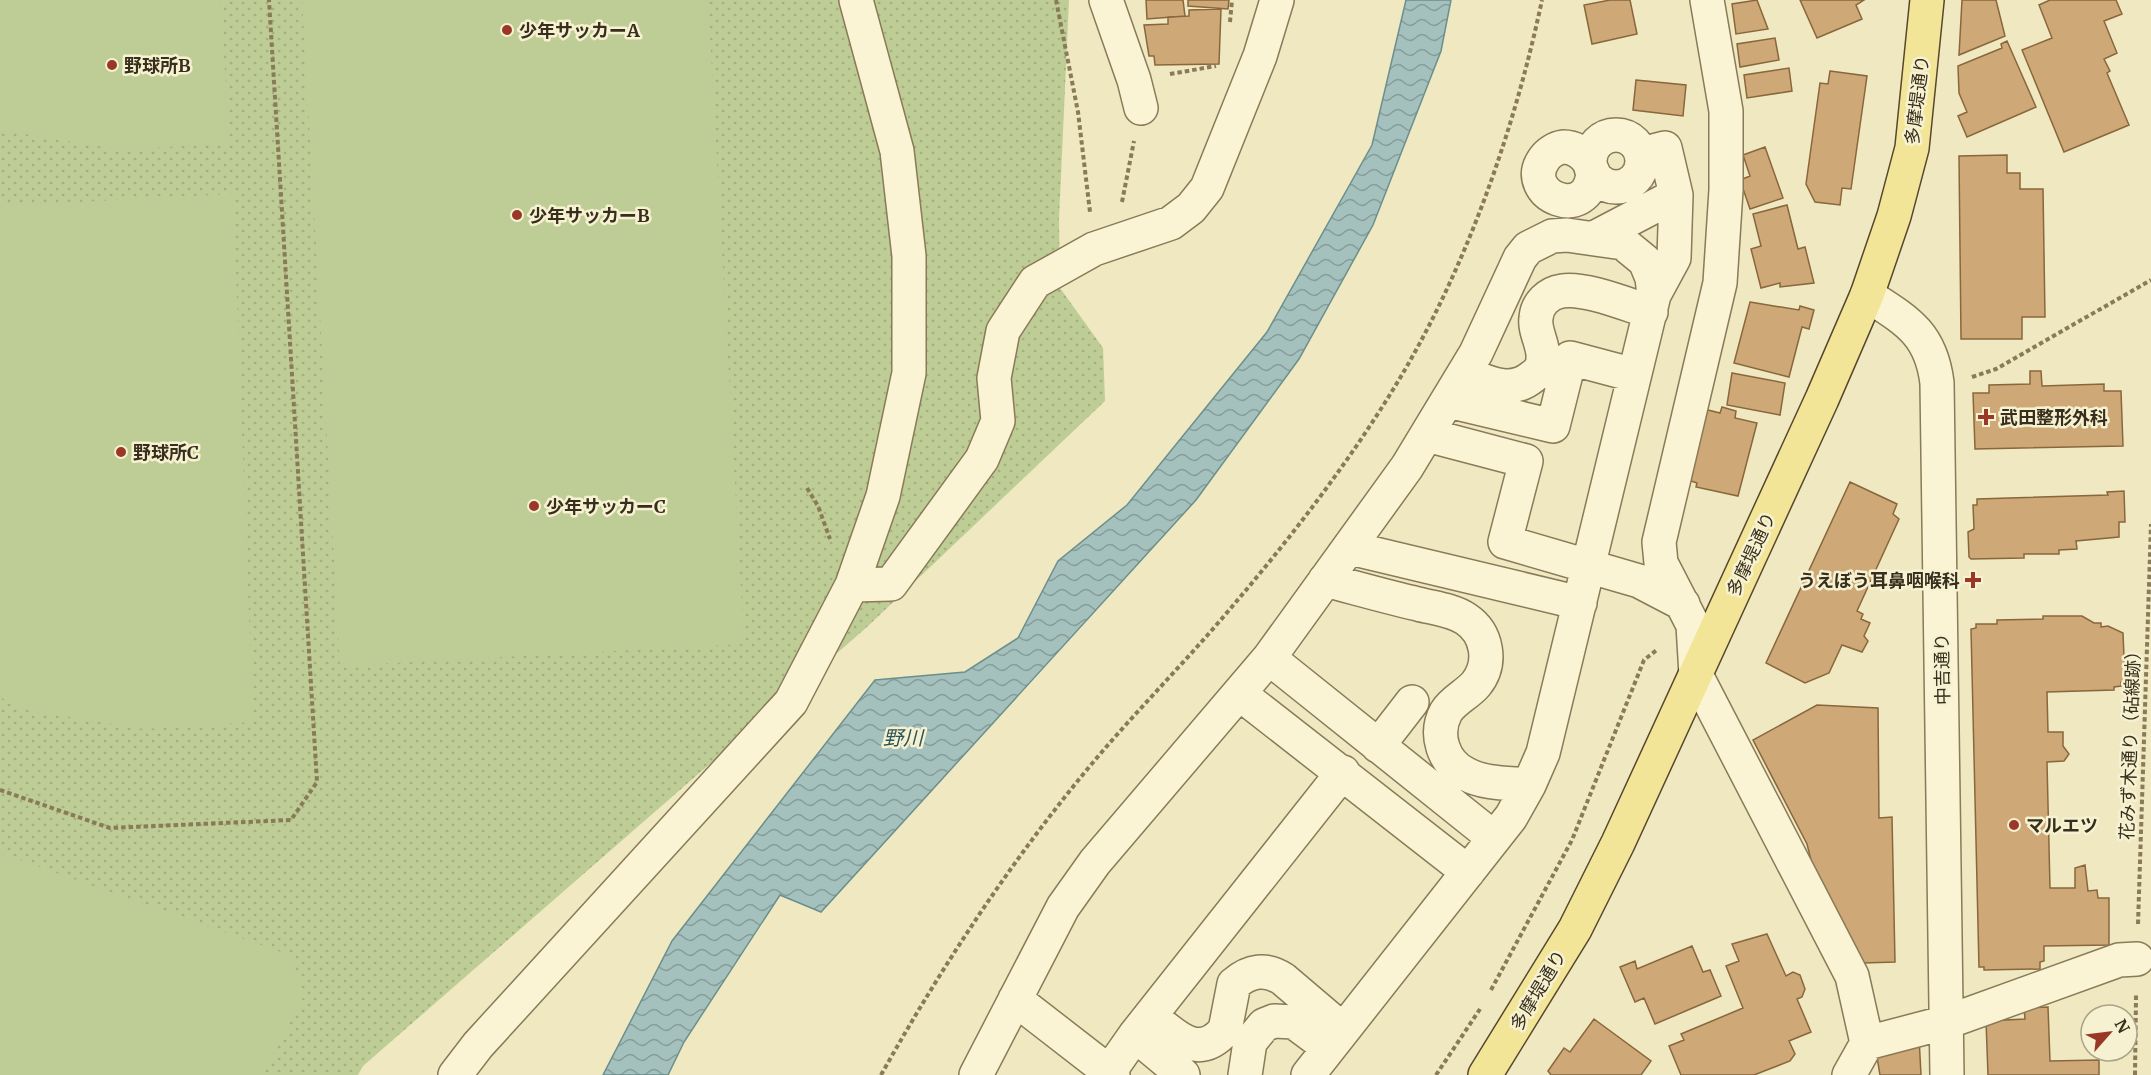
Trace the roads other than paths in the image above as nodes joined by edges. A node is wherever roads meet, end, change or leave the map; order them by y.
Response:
1 (856, 0) edge
2 (1106, 0) edge
3 (1277, 0) edge
4 (1707, 0) edge
5 (1927, 0) edge
6 (1137, 94) road end
7 (1592, 167) junction
8 (1546, 192) junction
9 (1676, 195) junction
10 (1594, 238) junction
11 (1538, 241) junction
12 (1867, 295) junction
13 (1652, 303) junction
14 (1464, 373) junction
15 (1634, 375) junction
16 (1448, 401) junction
17 (1427, 435) junction
18 (1350, 548) junction
19 (1590, 566) junction
20 (1324, 580) junction
21 (852, 585) junction
22 (1580, 603) junction
23 (1688, 614) junction
24 (1269, 658) junction
25 (1696, 675) junction
26 (1240, 694) junction
27 (1412, 702) dead end
28 (1378, 746) junction
29 (1343, 772) junction
30 (1529, 785) junction
31 (1494, 838) junction
32 (1468, 872) junction
33 (2137, 959) road end
34 (1015, 999) junction
35 (1947, 1022) junction
36 (1143, 1026) junction
37 (1336, 1039) junction
38 (1867, 1043) junction
39 (1110, 1074) edge
40 (455, 1075) edge
41 (976, 1075) edge
42 (1183, 1075) edge
43 (1245, 1075) edge
44 (1308, 1075) edge
45 (1485, 1075) edge
46 (1849, 1075) edge
47 (1947, 1075) edge

1 - 21 street
2 - 6 street
3 - 21 street
4 - 23 street
5 - 12 main road, 多摩堤通り
7 - 8 street
7 - 8 street
7 - 9 street
8 - 11 street
9 - 10 street
9 - 13 street
10 - 11 street
10 - 13 street
11 - 14 street
12 - 25 main road, 多摩堤通り
12 - 35 street, 中吉通り
13 - 14 street
13 - 15 street
14 - 16 street
15 - 16 street
15 - 19 street
16 - 17 street
17 - 18 street
17 - 19 street
18 - 20 street
18 - 22 street
19 - 22 street
19 - 23 street
20 - 24 street
20 - 30 street
21 - 40 street
22 - 30 street
23 - 25 street
24 - 26 street
24 - 28 street
25 - 38 street
25 - 45 main road, 多摩堤通り
26 - 29 street
26 - 34 street
27 - 28 street
28 - 31 street
29 - 32 street
29 - 36 street
30 - 31 street
31 - 32 street
32 - 37 street
33 - 35 street
34 - 39 street
34 - 41 street
35 - 38 street
35 - 47 street, 中吉通り
36 - 37 street
36 - 39 street
36 - 42 street
37 - 43 street
37 - 44 street
38 - 46 street

